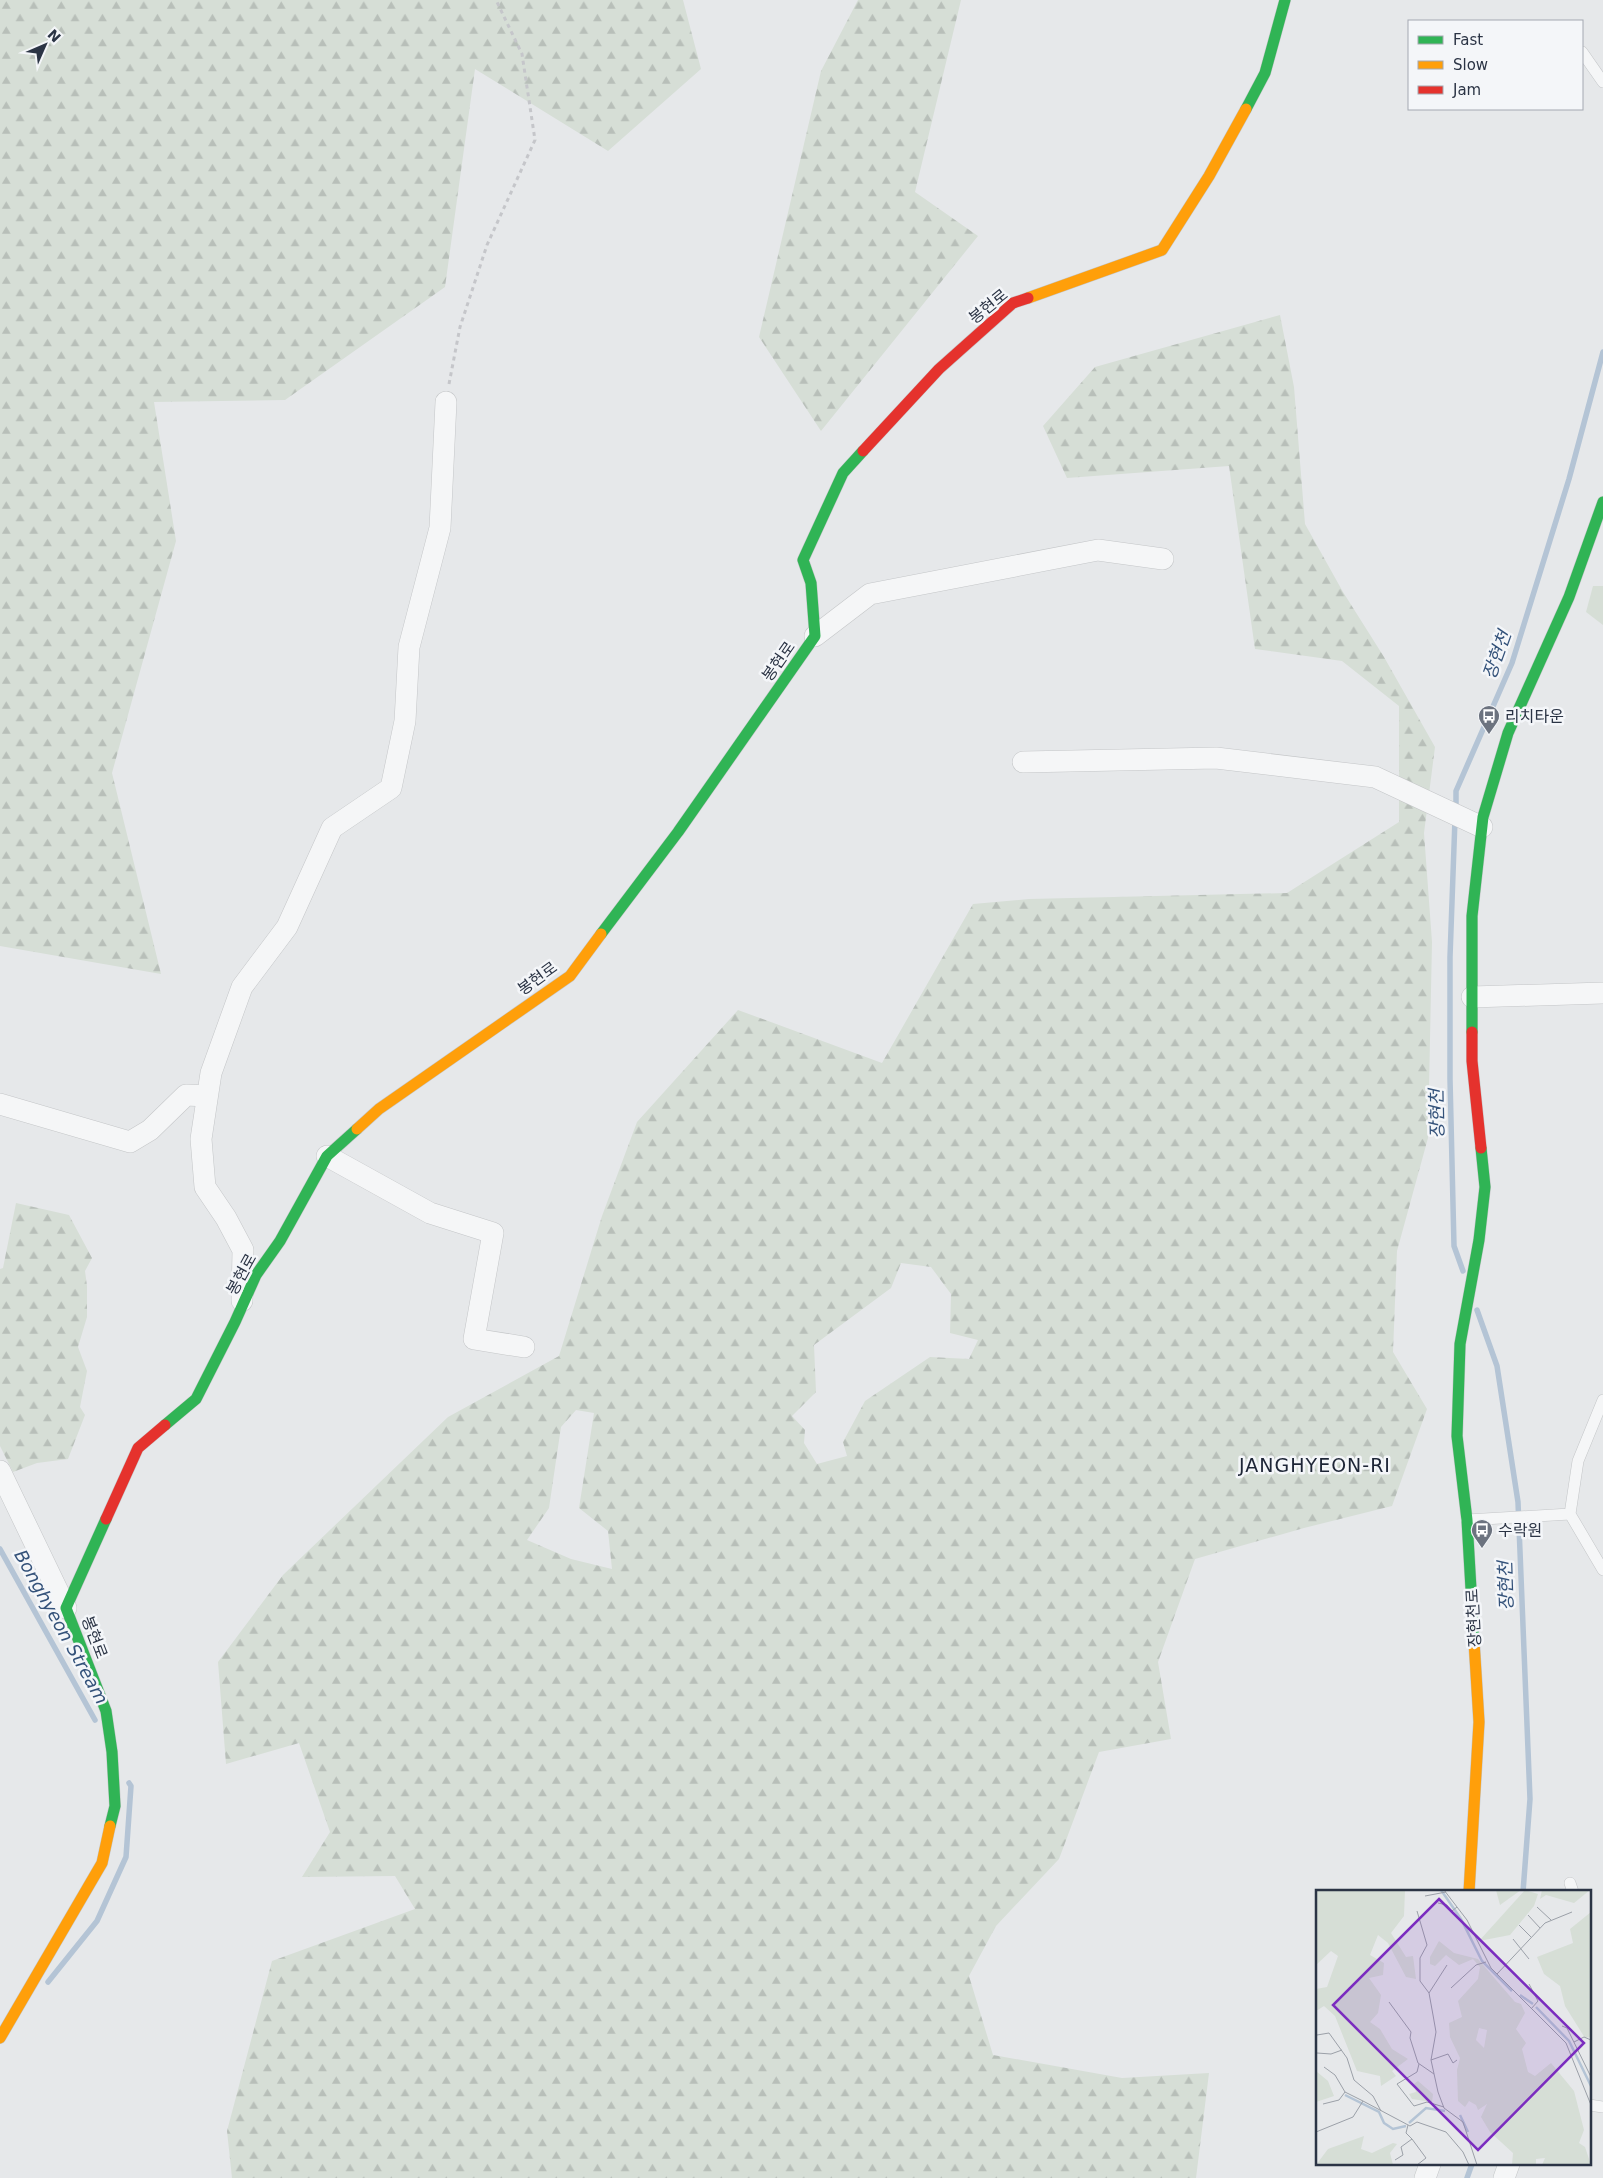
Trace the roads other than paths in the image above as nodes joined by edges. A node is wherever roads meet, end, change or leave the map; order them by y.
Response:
1 (1285, 0) edge
2 (1583, 53) edge
3 (1603, 82) edge
4 (446, 402) road end
5 (1603, 502) edge
6 (1163, 559) dead end
7 (815, 636) junction
8 (1023, 762) dead end
9 (1475, 823) junction
10 (1603, 994) edge
11 (1472, 997) junction
12 (207, 1096) junction
13 (0, 1104) edge
14 (327, 1156) junction
15 (242, 1308) junction
16 (524, 1347) dead end
17 (1603, 1400) edge
18 (0, 1471) edge
19 (1570, 1514) junction
20 (1468, 1520) junction
21 (1603, 1570) edge
22 (66, 1608) junction
23 (1469, 1890) edge
24 (0, 2038) edge
25 (1590, 2104) edge
26 (1603, 2107) edge
27 (1429, 2166) edge
28 (1508, 2166) edge
29 (1425, 2178) edge
30 (1504, 2178) edge

1 - 7 street, 봉현로
2 - 3 lane
4 - 12 street
5 - 9 street, 장현천로
6 - 7 street
7 - 14 street, 봉현로
8 - 9 street
9 - 11 street, 장현천로
10 - 11 street
11 - 20 street, 장현천로
12 - 13 street
12 - 15 street
14 - 15 street, 봉현로
14 - 16 street
15 - 22 street, 봉현로
17 - 19 lane
18 - 22 street
19 - 20 lane
19 - 21 lane
20 - 23 street, 장현천로
22 - 24 street, 봉현로
25 - 26 lane
27 - 29 street
28 - 30 street

